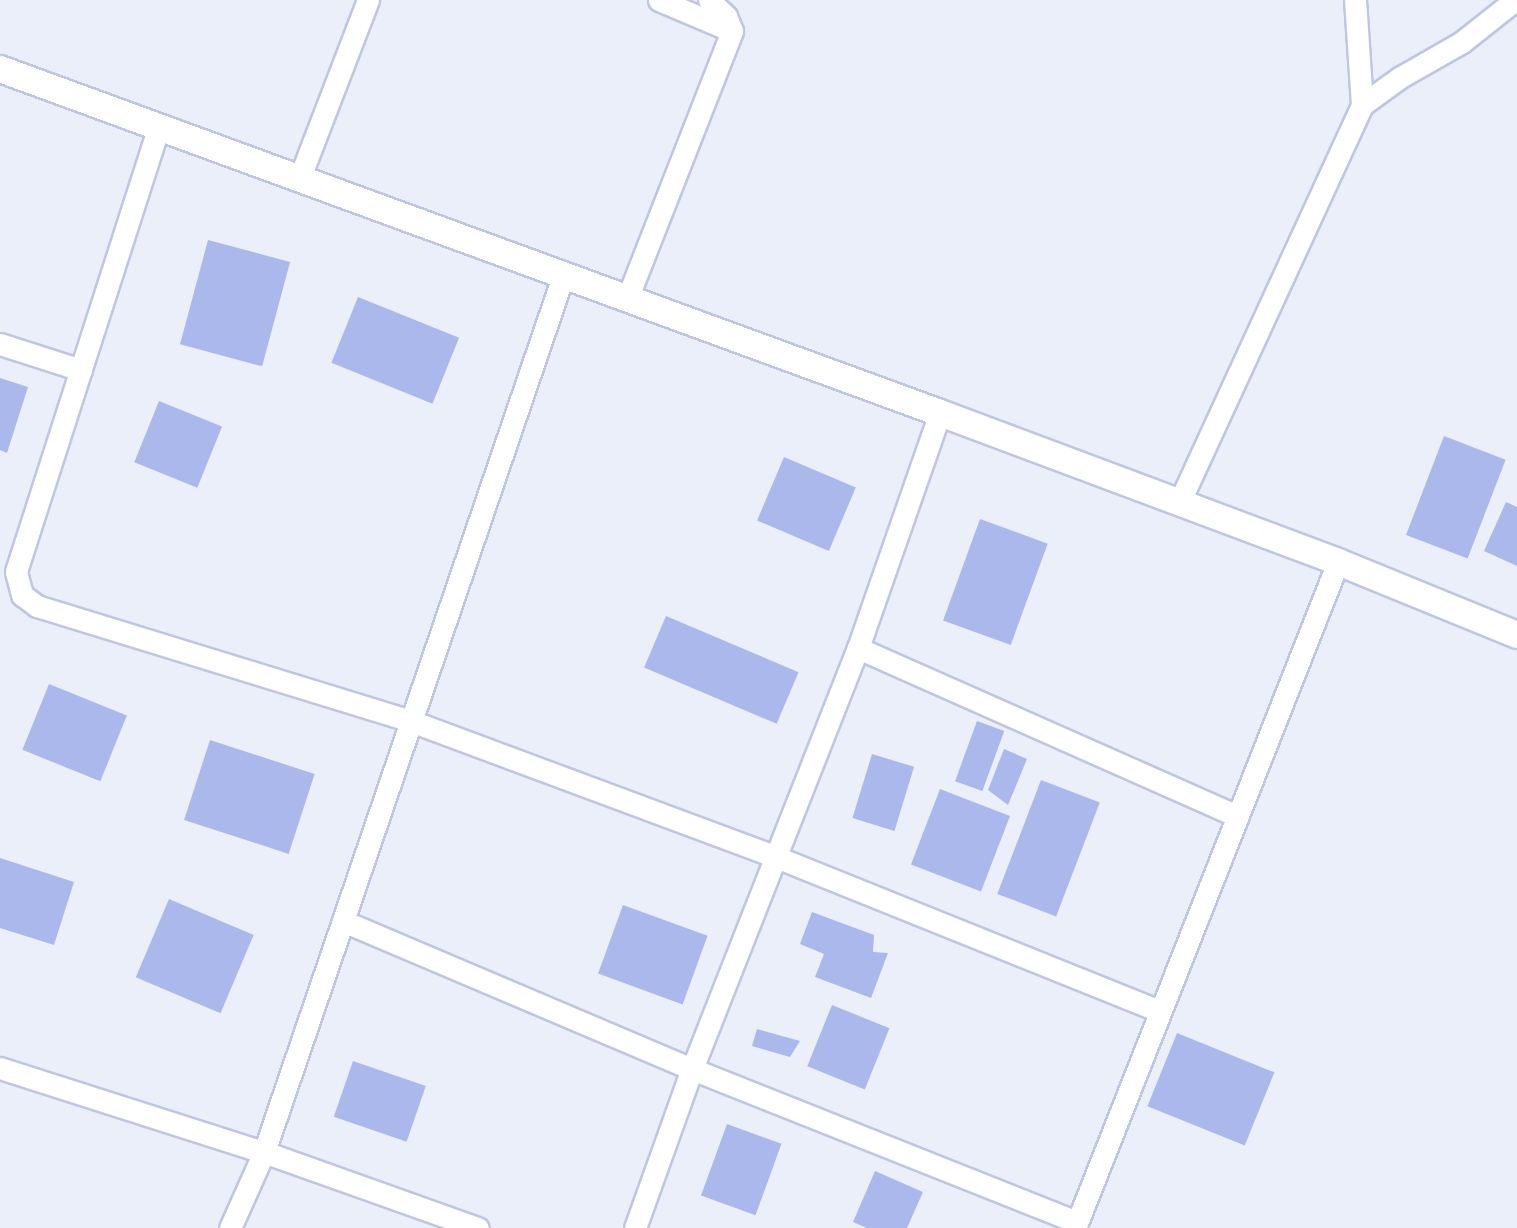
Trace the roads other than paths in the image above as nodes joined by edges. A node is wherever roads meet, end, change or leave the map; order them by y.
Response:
1 (368, 0) edge
2 (659, 0) edge
3 (709, 0) edge
4 (1355, 0) edge
5 (1515, 0) edge
6 (732, 31) junction
7 (0, 68) edge
8 (1363, 105) junction
9 (159, 126) junction
10 (300, 177) junction
11 (563, 276) junction
12 (627, 299) junction
13 (0, 344) edge
14 (81, 370) junction
15 (940, 413) junction
16 (1180, 503) junction
17 (1338, 562) junction
18 (1517, 635) edge
19 (858, 648) junction
20 (411, 721) junction
21 (1237, 816) junction
22 (776, 857) junction
23 (343, 921) junction
24 (1160, 1011) junction
25 (0, 1068) edge
26 (692, 1069) junction
27 (264, 1152) junction
28 (1076, 1225) edge
29 (230, 1228) edge
30 (478, 1228) edge
31 (635, 1228) edge

1 - 10 street
2 - 6 street
3 - 6 street
4 - 8 street
5 - 8 street
6 - 12 street
7 - 9 street
8 - 16 street
9 - 10 street
9 - 14 street
10 - 11 street
11 - 12 street
11 - 20 street
12 - 15 street
13 - 14 street
14 - 20 street
15 - 16 street
15 - 19 street
16 - 17 street
17 - 18 street
17 - 21 street
19 - 21 street
19 - 22 street
20 - 22 street
20 - 23 street
21 - 24 street
22 - 24 street
22 - 26 street
23 - 26 street
23 - 27 street
24 - 28 street
25 - 27 street
26 - 28 street
26 - 31 street
27 - 29 street
27 - 30 street

